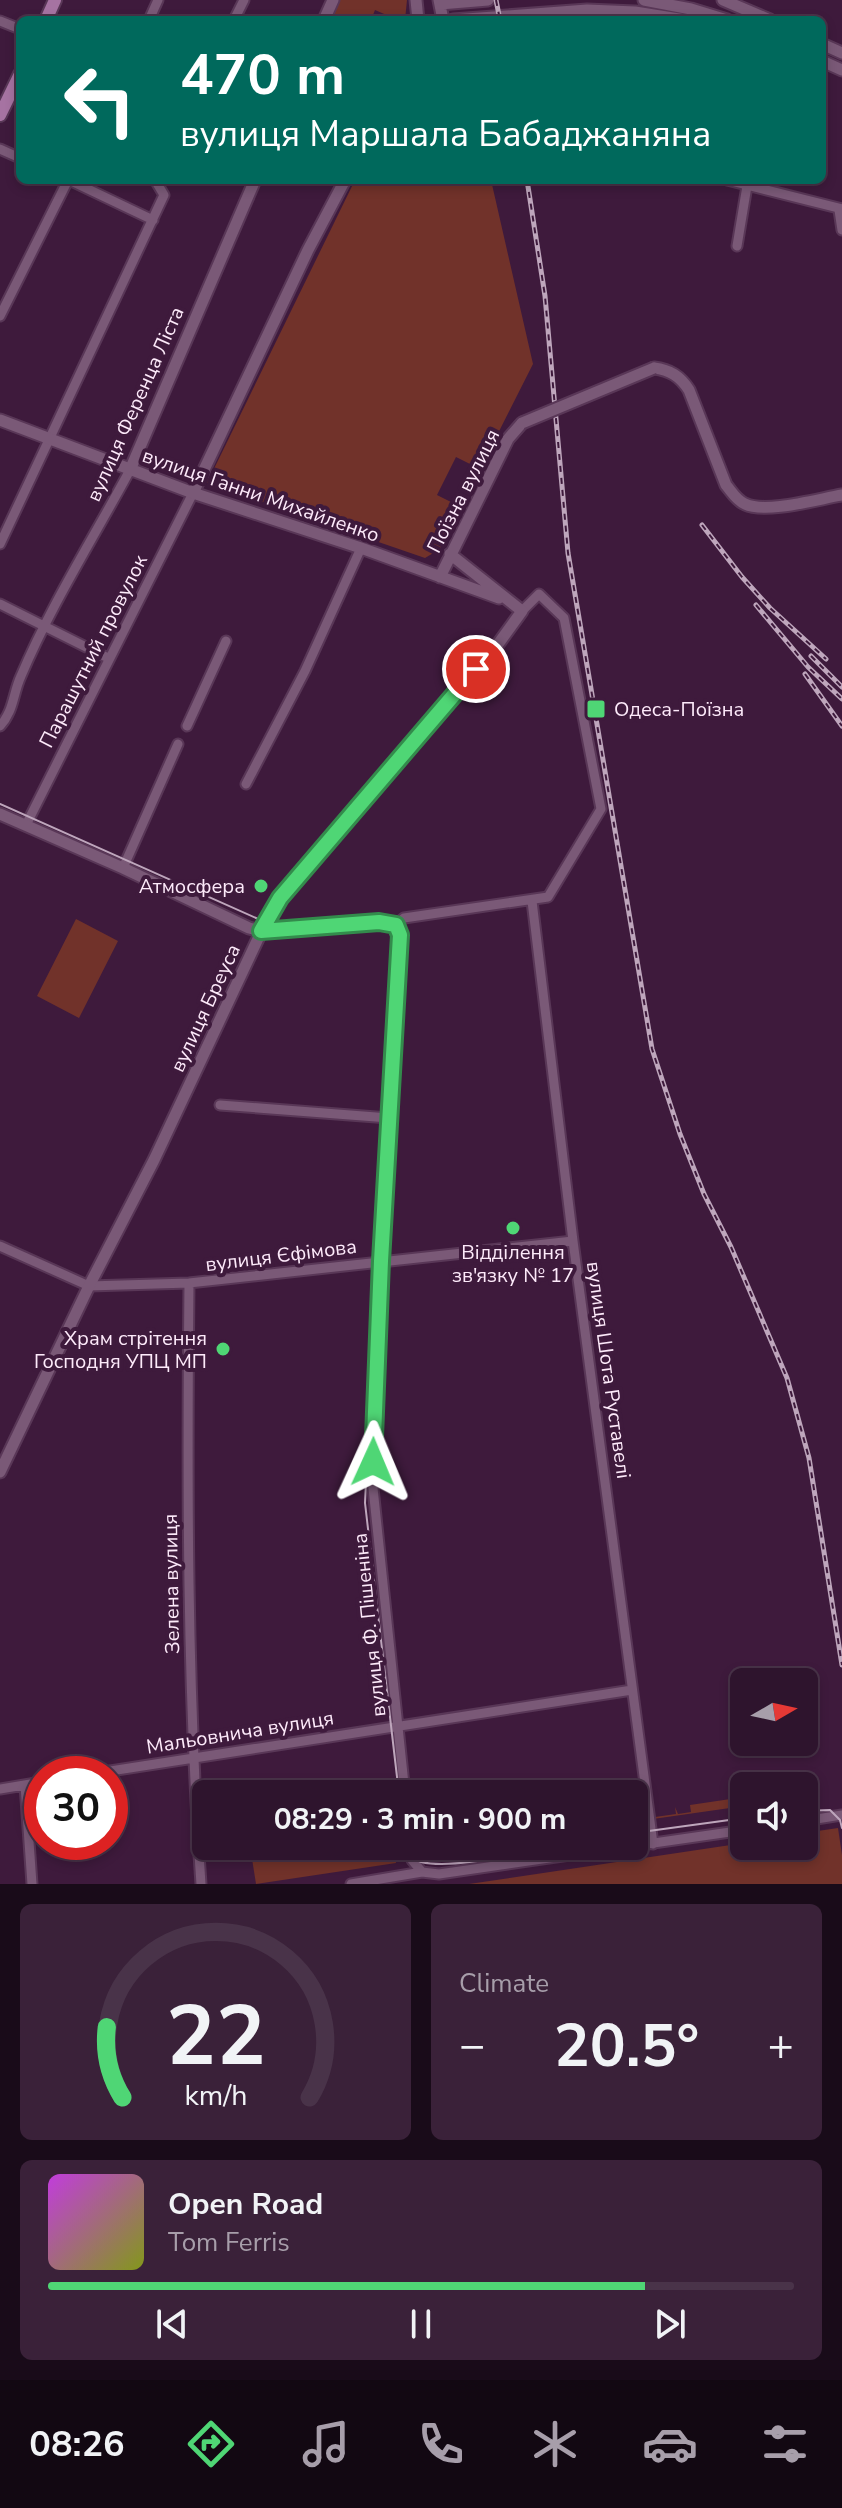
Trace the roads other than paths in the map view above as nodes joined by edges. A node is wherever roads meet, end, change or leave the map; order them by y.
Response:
1 (488, 0) edge
2 (644, 0) edge
3 (723, 0) edge
4 (440, 2) edge
5 (507, 16) edge
6 (660, 16) edge
7 (714, 16) edge
8 (761, 16) edge
9 (16, 82) edge
10 (0, 115) edge
11 (66, 184) edge
12 (76, 184) edge
13 (157, 184) edge
14 (253, 184) edge
15 (343, 184) edge
16 (748, 184) edge
17 (755, 184) edge
18 (840, 209) edge
19 (153, 220) junction
20 (842, 230) edge
21 (737, 246) dead end
22 (0, 316) edge
23 (0, 420) edge
24 (51, 439) junction
25 (130, 470) junction
26 (193, 493) junction
27 (842, 495) edge
28 (0, 544) edge
29 (361, 548) junction
30 (450, 554) junction
31 (440, 577) junction
32 (511, 602) junction
33 (0, 604) edge
34 (522, 611) junction
35 (45, 628) junction
36 (226, 641) dead end
37 (108, 658) junction
38 (0, 726) edge
39 (187, 726) dead end
40 (178, 744) dead end
41 (246, 784) dead end
42 (0, 814) edge
43 (26, 825) junction
44 (123, 868) junction
45 (532, 901) junction
46 (396, 925) junction
47 (261, 931) junction
48 (220, 1105) dead end
49 (389, 1118) junction
50 (573, 1241) junction
51 (0, 1246) edge
52 (381, 1261) junction
53 (189, 1283) junction
54 (89, 1286) junction
55 (0, 1472) edge
56 (632, 1690) junction
57 (397, 1726) junction
58 (194, 1757) junction
59 (128, 1768) edge
60 (403, 1780) edge
61 (24, 1785) edge
62 (0, 1789) edge
63 (842, 1815) edge
64 (818, 1819) edge
65 (730, 1832) edge
66 (653, 1844) junction
67 (30, 1860) edge
68 (412, 1860) edge
69 (422, 1872) junction
70 (32, 1884) edge
71 (201, 1884) edge
72 (351, 1884) edge

1 - 4 street
2 - 7 street
3 - 8 street
5 - 6 street
9 - 10 main road
11 - 22 street
12 - 19 street
13 - 19 street
14 - 25 street, вулиця Ференца Ліста
15 - 26 street
16 - 21 street
17 - 18 street
18 - 20 street
19 - 24 street
23 - 24 street, вулиця Ганни Михайленко
24 - 25 street, вулиця Ганни Михайленко
24 - 28 street
25 - 26 street, вулиця Ганни Михайленко
25 - 35 street, вулиця Ференца Ліста
26 - 29 street, вулиця Ганни Михайленко
26 - 37 street, Парашутний провулок
27 - 30 street, Поїзна вулиця, bridge
29 - 31 street, вулиця Ганни Михайленко
29 - 41 street
30 - 31 street, Поїзна вулиця
30 - 32 street, вулиця Ганни Михайленко
31 - 32 street, вулиця Ганни Михайленко
32 - 34 street, вулиця Ганни Михайленко
33 - 35 street
34 - 45 street
34 - 47 street, вулиця Бреуса
35 - 37 street
35 - 38 street, вулиця Ференца Ліста
36 - 39 street
37 - 43 street, Парашутний провулок
40 - 44 street
42 - 43 street
43 - 44 street
44 - 47 street
45 - 46 street
45 - 50 street, вулиця Шота Руставелі
46 - 47 street
46 - 49 street, вулиця Ф. Пішеніна
47 - 54 street, вулиця Бреуса
48 - 49 street
49 - 52 street, вулиця Ф. Пішеніна
50 - 52 street, вулиця Єфімова
50 - 56 street, вулиця Шота Руставелі
51 - 54 street, вулиця Єфімова
52 - 53 street, вулиця Єфімова
52 - 57 street, вулиця Ф. Пішеніна
53 - 54 street, вулиця Єфімова
53 - 58 street, Зелена вулиця
54 - 55 street, вулиця Бреуса
56 - 57 street, Мальовнича вулиця
56 - 66 street, вулиця Шота Руставелі
57 - 58 street, Мальовнича вулиця
57 - 60 street, вулиця Ф. Пішеніна
58 - 59 street, Мальовнича вулиця
58 - 71 street, Зелена вулиця
61 - 62 street
63 - 64 street
65 - 66 street
66 - 69 street
67 - 70 street
68 - 69 street
69 - 72 street

